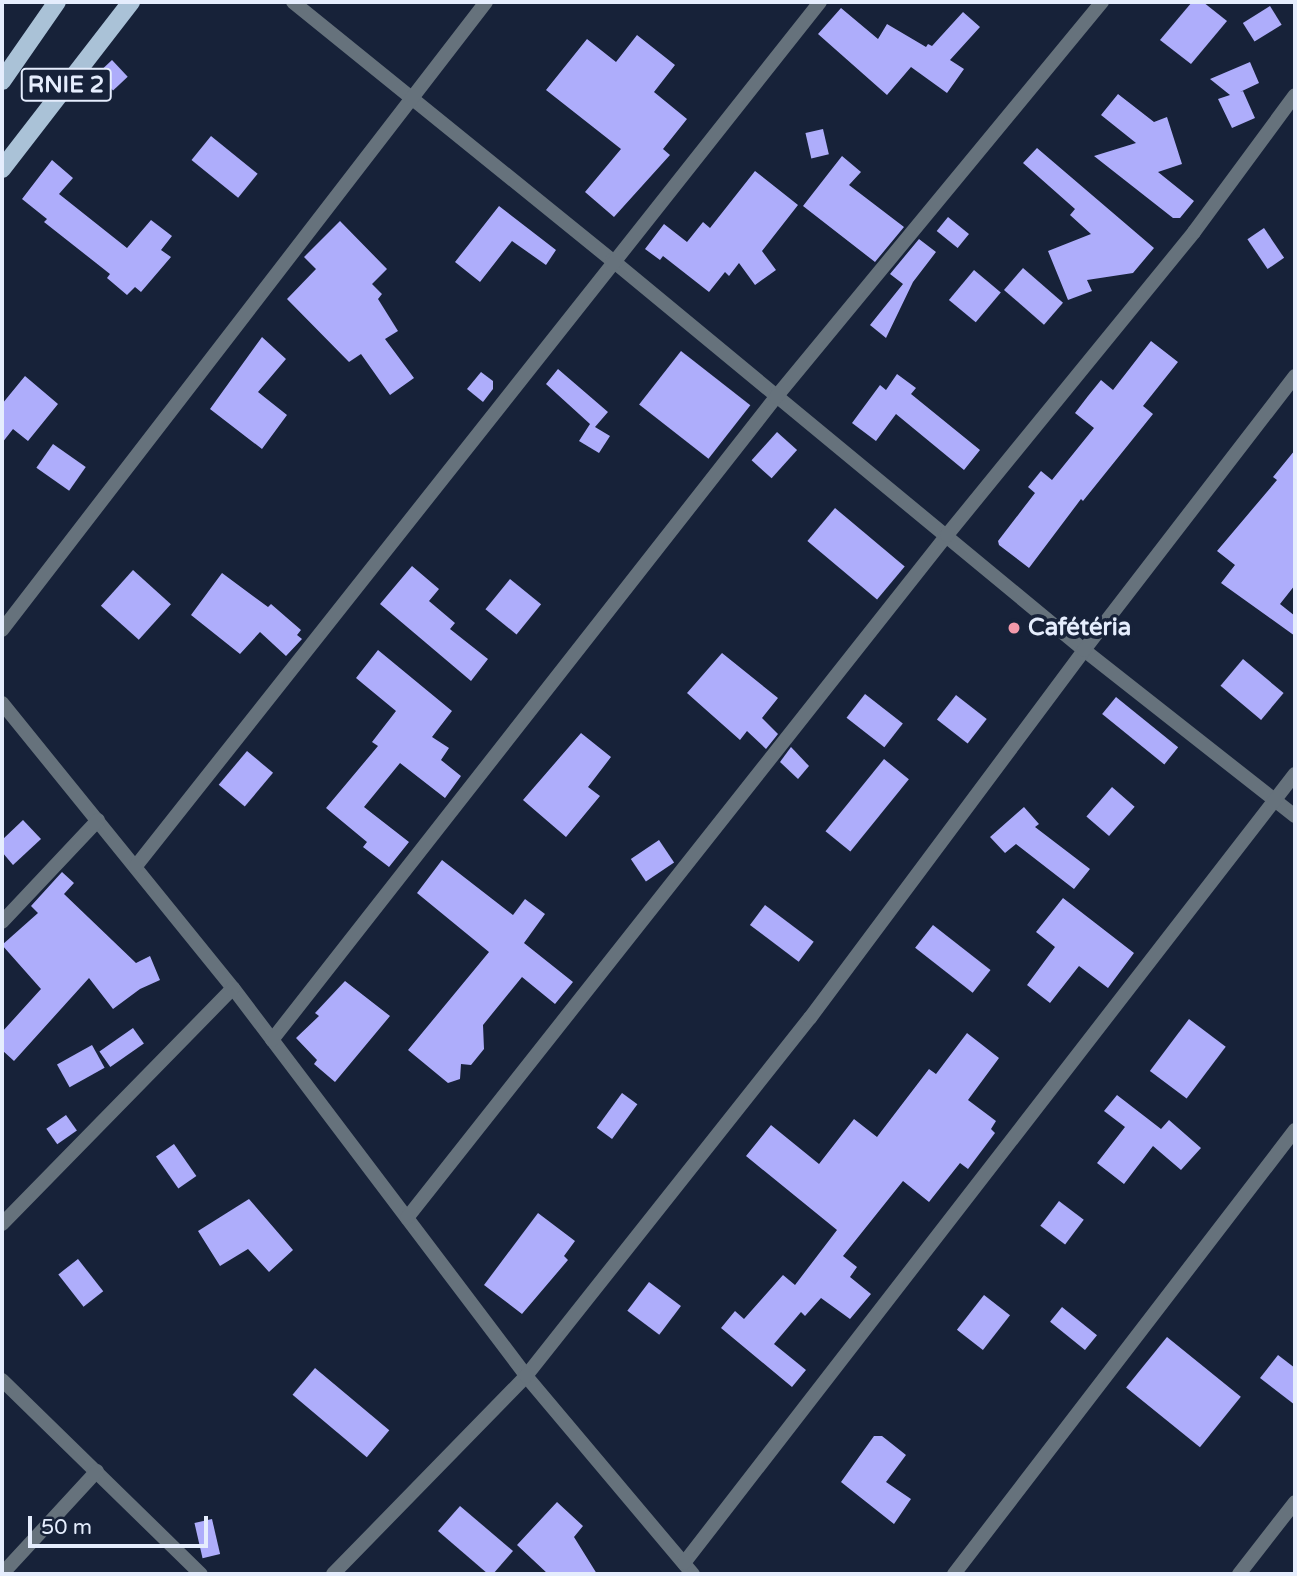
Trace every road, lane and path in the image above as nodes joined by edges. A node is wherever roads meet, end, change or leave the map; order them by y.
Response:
1 (57, 2) edge
2 (131, 2) edge
3 (293, 2) edge
4 (486, 2) edge
5 (820, 2) edge
6 (1102, 2) edge
7 (2, 81) edge
8 (1295, 94) edge
9 (412, 100) junction
10 (2, 169) edge
11 (612, 260) junction
12 (1295, 376) edge
13 (776, 397) junction
14 (947, 535) junction
15 (2, 631) edge
16 (1084, 650) junction
17 (2, 703) edge
18 (1295, 774) edge
19 (1275, 800) junction
20 (1295, 816) edge
21 (98, 820) junction
22 (135, 866) junction
23 (2, 922) edge
24 (233, 988) junction
25 (272, 1040) junction
26 (1295, 1130) edge
27 (407, 1218) junction
28 (2, 1224) edge
29 (526, 1376) junction
30 (2, 1380) edge
31 (97, 1471) junction
32 (1295, 1502) edge
33 (689, 1568) edge
34 (2, 1574) edge
35 (201, 1574) edge
36 (333, 1574) edge
37 (954, 1574) edge
38 (1238, 1574) edge

1 - 7 main road, RNIE 2
2 - 10 main road, RNIE 2
3 - 9 street
4 - 9 street
5 - 11 street
6 - 13 street
8 - 14 street
9 - 11 street
9 - 15 street
11 - 13 street
11 - 22 street
12 - 16 street
13 - 14 street
13 - 25 street
14 - 16 street
14 - 27 street
16 - 19 street
16 - 29 street
17 - 21 street
18 - 19 street
19 - 20 street
19 - 33 street
21 - 22 street
21 - 23 street
22 - 24 street
24 - 25 street
24 - 28 street
25 - 27 street
26 - 37 street
27 - 29 street
29 - 33 street
29 - 36 street
30 - 31 street
31 - 34 street
31 - 35 street
32 - 38 street

